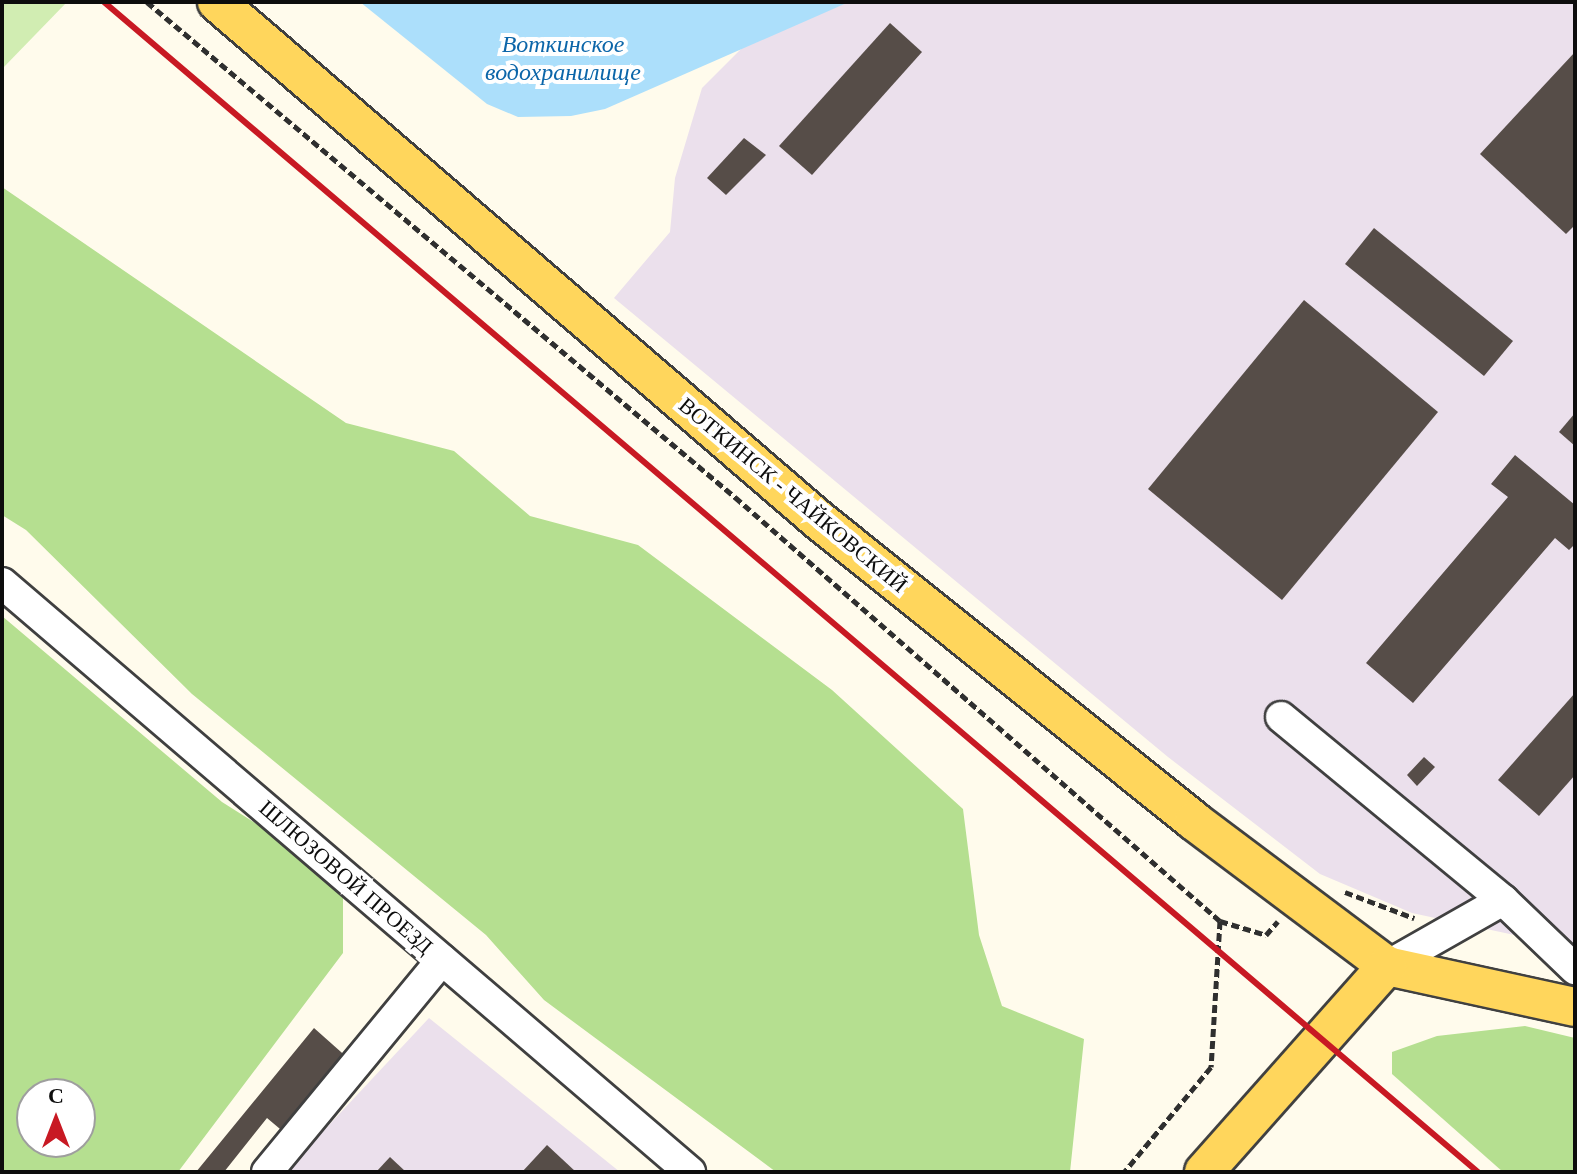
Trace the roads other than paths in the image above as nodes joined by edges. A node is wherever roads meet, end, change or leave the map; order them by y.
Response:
1 (217, 2) edge
2 (2, 583) edge
3 (1281, 717) dead end
4 (1503, 900) junction
5 (442, 960) junction
6 (1387, 966) junction
7 (1575, 969) edge
8 (1575, 1007) edge
9 (267, 1172) edge
10 (690, 1172) edge
11 (1204, 1172) edge

1 - 6 main road, ВОТКИНСК - ЧАЙКОВСКИЙ
2 - 5 street, ШЛЮЗОВОЙ ПРОЕЗД
3 - 4 street
4 - 6 street
4 - 7 street
5 - 9 street
5 - 10 street, ШЛЮЗОВОЙ ПРОЕЗД
6 - 8 main road
6 - 11 main road

